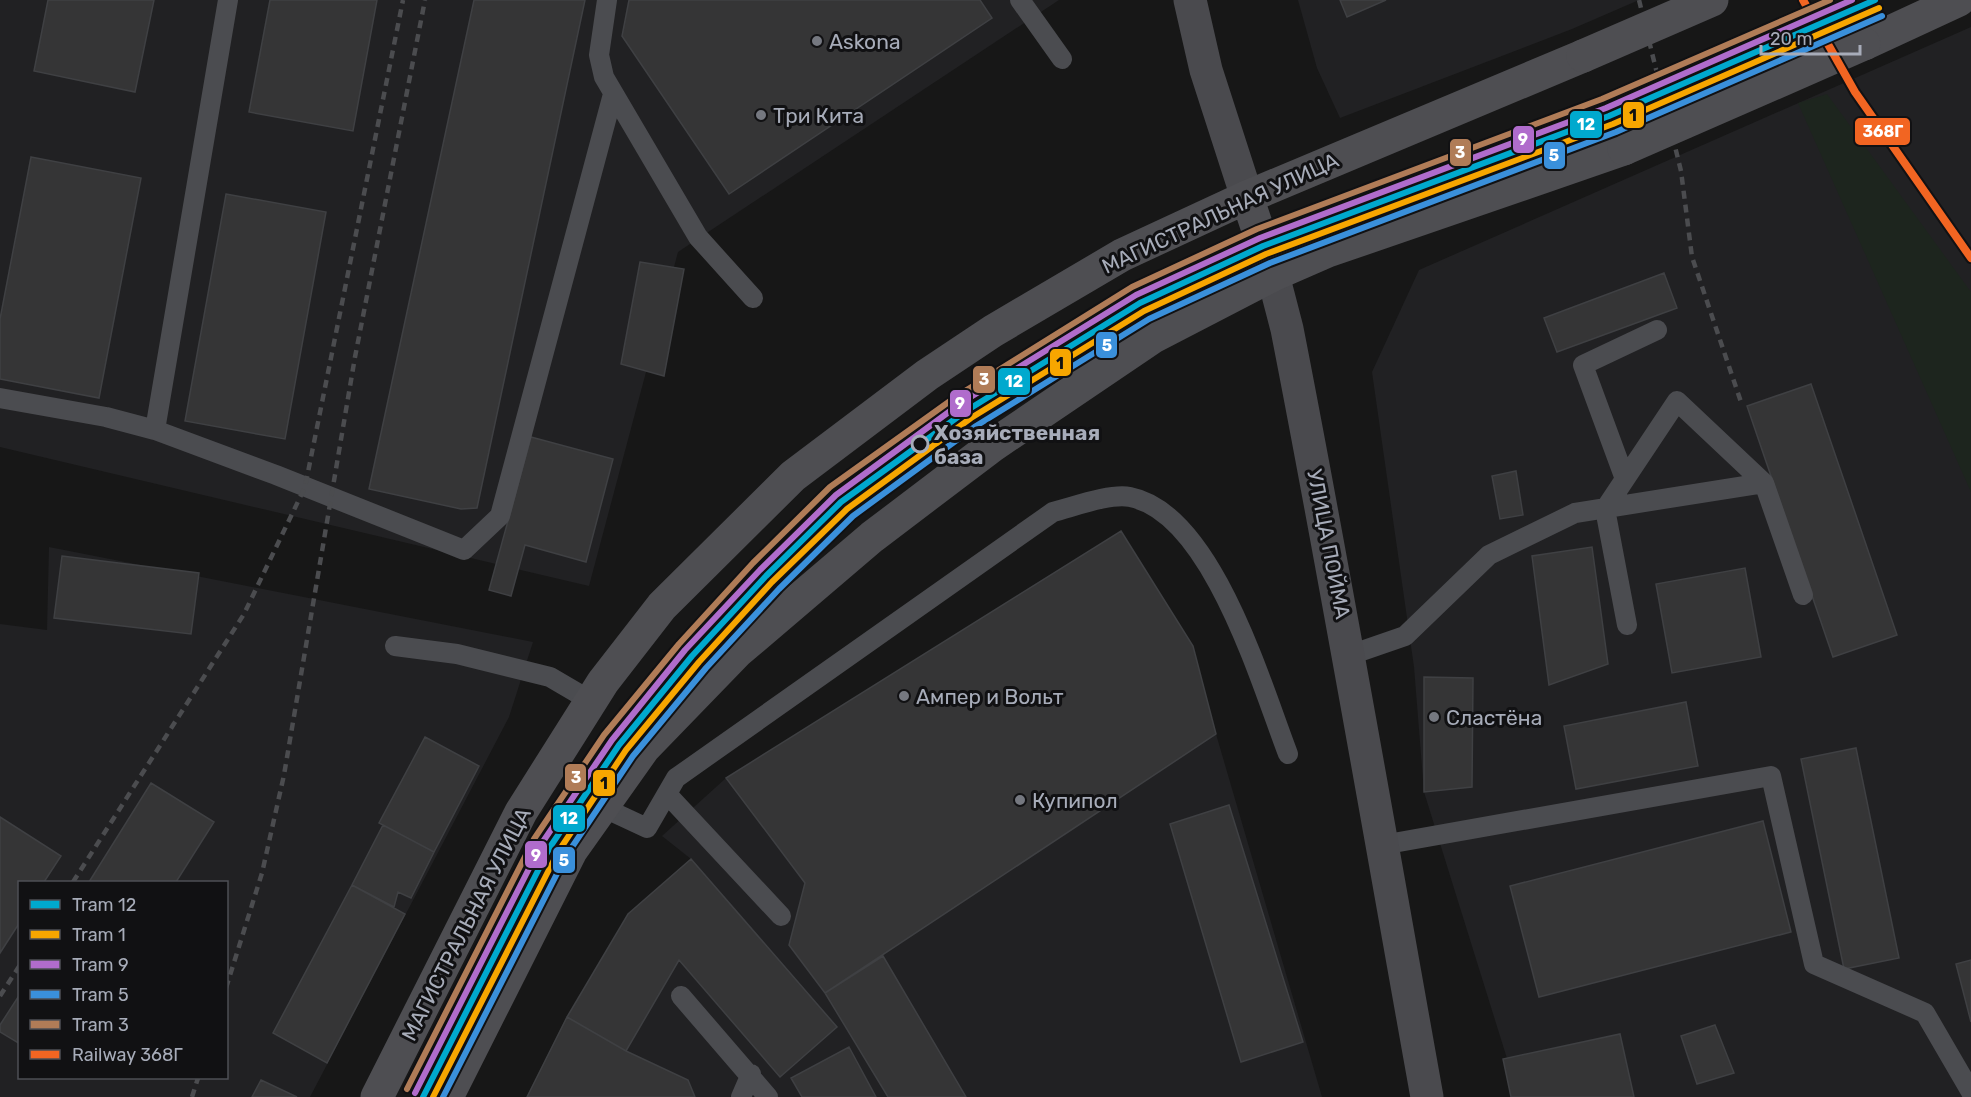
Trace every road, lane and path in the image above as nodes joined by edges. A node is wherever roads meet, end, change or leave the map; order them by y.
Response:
1 (228, 0) edge
2 (607, 0) edge
3 (1020, 0) edge
4 (1190, 0) edge
5 (1712, 0) edge
6 (1959, 0) edge
7 (1062, 59) dead end
8 (613, 94) junction
9 (1247, 197) junction
10 (1273, 275) junction
11 (753, 297) dead end
12 (1658, 330) dead end
13 (0, 398) edge
14 (155, 430) junction
15 (1625, 479) junction
16 (1764, 483) junction
17 (1605, 510) junction
18 (1803, 595) dead end
19 (1627, 625) dead end
20 (395, 645) dead end
21 (1350, 655) junction
22 (591, 701) junction
23 (1288, 754) dead end
24 (667, 794) junction
25 (602, 807) junction
26 (1382, 845) junction
27 (781, 916) dead end
28 (681, 996) dead end
29 (751, 1074) junction
30 (1971, 1092) edge
31 (377, 1097) edge
32 (447, 1097) edge
33 (741, 1097) edge
34 (768, 1097) edge
35 (1427, 1097) edge

1 - 14 lane
2 - 8 lane
3 - 7 lane
4 - 9 street, УЛИЦА ПОЙМА
5 - 9 main road, МАГИСТРАЛЬНАЯ УЛИЦА, bridge
6 - 10 main road, bridge
8 - 11 lane
8 - 14 lane
9 - 10 main road, УЛИЦА ПОЙМА
9 - 22 main road, МАГИСТРАЛЬНАЯ УЛИЦА
10 - 21 street, УЛИЦА ПОЙМА
10 - 25 main road
12 - 15 lane
13 - 14 lane
15 - 16 lane
15 - 17 lane
16 - 17 lane
16 - 18 lane
17 - 19 lane
17 - 21 lane
20 - 22 lane
21 - 26 street, УЛИЦА ПОЙМА
22 - 31 main road, МАГИСТРАЛЬНАЯ УЛИЦА
23 - 24 lane
24 - 25 lane
24 - 27 lane
25 - 32 main road
26 - 30 lane
26 - 35 street, УЛИЦА ПОЙМА
28 - 29 lane
29 - 33 lane
29 - 34 lane

